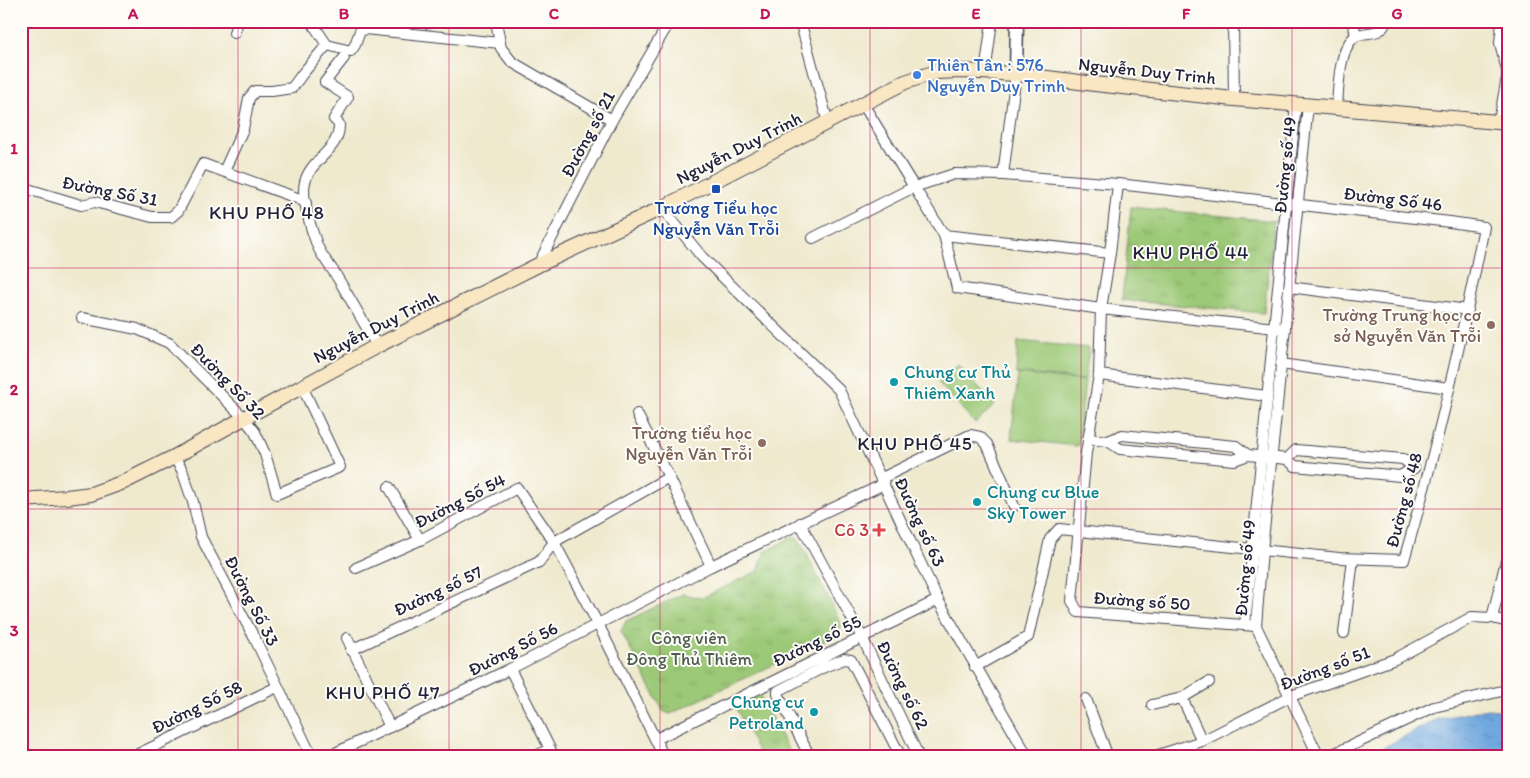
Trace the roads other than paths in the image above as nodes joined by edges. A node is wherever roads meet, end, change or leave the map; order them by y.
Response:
1 (238, 21) edge
2 (310, 21) edge
3 (496, 21) edge
4 (670, 21) edge
5 (800, 21) edge
6 (992, 21) edge
7 (1017, 21) edge
8 (1233, 21) edge
9 (1353, 21) edge
10 (1386, 21) edge
11 (1502, 21) edge
12 (234, 33) dead end
13 (1356, 36) junction
14 (500, 43) junction
15 (327, 45) junction
16 (344, 58) dead end
17 (984, 74) junction
18 (1016, 74) junction
19 (1234, 99) junction
20 (863, 104) junction
21 (1302, 104) junction
22 (1337, 108) junction
23 (612, 120) junction
24 (1504, 122) edge
25 (828, 123) junction
26 (224, 171) junction
27 (1003, 175) junction
28 (1118, 184) junction
29 (21, 187) edge
30 (914, 187) junction
31 (306, 203) junction
32 (1286, 203) junction
33 (1298, 204) junction
34 (662, 208) junction
35 (1484, 227) joint
36 (944, 235) junction
37 (813, 238) dead end
38 (1110, 253) junction
39 (538, 265) junction
40 (1289, 288) junction
41 (1101, 309) junction
42 (1468, 310) junction
43 (82, 318) dead end
44 (1274, 328) junction
45 (1285, 329) junction
46 (377, 346) junction
47 (1281, 364) junction
48 (1099, 375) junction
49 (302, 386) junction
50 (1449, 388) junction
51 (1267, 396) junction
52 (637, 414) dead end
53 (244, 418) junction
54 (1088, 439) junction
55 (1261, 456) junction
56 (174, 458) junction
57 (1272, 458) junction
58 (1287, 458) junction
59 (1414, 468) junction
60 (1430, 471) junction
61 (669, 477) junction
62 (883, 481) junction
63 (390, 486) dead end
64 (21, 499) edge
65 (40, 499) junction
66 (1014, 506) dead end
67 (21, 508) edge
68 (800, 523) junction
69 (1078, 531) junction
70 (420, 540) junction
71 (554, 542) junction
72 (1257, 550) junction
73 (1353, 559) junction
74 (1506, 561) dead end
75 (711, 566) junction
76 (356, 568) dead end
77 (938, 600) junction
78 (1492, 618) junction
79 (1509, 622) edge
80 (598, 624) junction
81 (1245, 625) junction
82 (1256, 626) junction
83 (1344, 633) dead end
84 (862, 637) junction
85 (346, 638) dead end
86 (351, 650) junction
87 (822, 663) junction
88 (976, 667) junction
89 (510, 670) junction
90 (1209, 682) dead end
91 (277, 686) junction
92 (1506, 690) dead end
93 (1291, 696) junction
94 (1182, 698) junction
95 (1086, 699) dead end
96 (1152, 705) dead end
97 (901, 718) junction
98 (886, 725) junction
99 (390, 727) junction
100 (656, 739) junction
101 (1202, 740) junction
102 (552, 753) edge
103 (132, 757) edge
104 (312, 757) edge
105 (327, 757) edge
106 (534, 757) edge
107 (664, 757) edge
108 (810, 757) edge
109 (902, 757) edge
110 (919, 757) edge
111 (1028, 757) edge
112 (1108, 757) edge
113 (1152, 757) edge
114 (1319, 757) edge
115 (1328, 757) edge

1 - 12 street
2 - 15 street
3 - 14 street
4 - 23 street, Đường số 21
5 - 25 street
6 - 17 street
7 - 18 street
8 - 19 street
9 - 13 street
10 - 13 street
11 - 24 street
13 - 22 street
14 - 15 street
14 - 23 street
15 - 26 street
16 - 31 street
17 - 18 main road, Nguyễn Duy Trinh
17 - 20 main road, Nguyễn Duy Trinh
18 - 19 main road, Nguyễn Duy Trinh
18 - 27 street
19 - 21 main road, Nguyễn Duy Trinh
20 - 25 main road, Nguyễn Duy Trinh
20 - 30 street
21 - 22 main road, Nguyễn Duy Trinh
21 - 32 street
21 - 33 street, Đường số 49
22 - 24 main road, Nguyễn Duy Trinh
23 - 39 street, Đường số 21
25 - 34 main road, Nguyễn Duy Trinh
26 - 29 street, Đường Số 31
26 - 31 street, Đường Số 31
27 - 28 street, Đường Số 46
27 - 30 street, Đường Số 46
28 - 32 street, Đường Số 46
28 - 38 street
30 - 36 street
30 - 37 street, Đường Số 46
31 - 46 street
32 - 33 street, Đường Số 46
32 - 44 street
33 - 35 street, Đường Số 46
33 - 40 street, Đường số 49
34 - 39 main road, Nguyễn Duy Trinh
34 - 62 street, Đường số 63
35 - 42 street, Đường số 48
36 - 38 street
36 - 41 street
38 - 41 street
39 - 46 main road, Nguyễn Duy Trinh
40 - 42 street
40 - 45 street, Đường số 49
41 - 44 street
41 - 48 street
42 - 50 street, Đường số 48
43 - 53 street, Đường Số 32
44 - 45 street
44 - 51 street
45 - 47 street, Đường số 49
46 - 49 main road, Nguyễn Duy Trinh
47 - 50 street
47 - 57 street, Đường số 49
48 - 51 street
48 - 54 street
49 - 53 main road, Nguyễn Duy Trinh
49 - 53 street, Đường Số 32
50 - 60 street, Đường số 48
51 - 55 street
52 - 61 street
53 - 56 main road, Nguyễn Duy Trinh
54 - 55 street
54 - 69 street
55 - 57 street
55 - 72 street
56 - 65 main road, Nguyễn Duy Trinh
56 - 91 street, Đường Số 33
57 - 58 street
57 - 72 street, Đường số 49
58 - 59 street
58 - 59 street
59 - 60 street
60 - 73 street, Đường số 48
61 - 71 street
61 - 75 street
62 - 66 street, Đường Số 56
62 - 68 street, Đường Số 56
62 - 77 street, Đường số 63
63 - 70 street
64 - 65 main road, Nguyễn Duy Trinh
65 - 67 main road, Nguyễn Duy Trinh
68 - 75 street, Đường Số 56
68 - 84 street, Đường số 62
69 - 72 street, Đường số 48
69 - 81 street, Đường số 50
69 - 88 street, Đường số 48
70 - 71 street, Đường Số 54
70 - 76 street, Đường Số 54
71 - 80 street, Đường Số 54
71 - 86 street, Đường số 57
72 - 73 street, Đường số 48
72 - 81 street
72 - 82 street, Đường số 49
73 - 83 street
74 - 78 street
75 - 80 street, Đường Số 56
77 - 84 street, Đường số 55
77 - 88 street, Đường số 63
78 - 79 street, Đường số 51
78 - 93 street, Đường số 51
80 - 89 street, Đường Số 56
80 - 100 street
81 - 82 street, Đường số 50
82 - 93 street, Đường số 49
84 - 87 street, Đường số 55
84 - 97 street, Đường số 62
85 - 86 street
86 - 99 street
87 - 98 street
87 - 100 street, Đường số 55
87 - 108 street
88 - 111 street, Đường số 63
89 - 99 street, Đường Số 56
89 - 102 street
90 - 94 street
91 - 103 street, Đường Số 58
91 - 104 street, Đường Số 33
92 - 115 street
93 - 101 street, Đường số 51
93 - 114 street, Đường số 49
94 - 96 street
94 - 101 street
95 - 112 street
97 - 98 street
97 - 110 street, Đường số 62
98 - 109 street
99 - 105 street, Đường Số 56
100 - 107 street
101 - 113 street, Đường số 51
102 - 106 street

